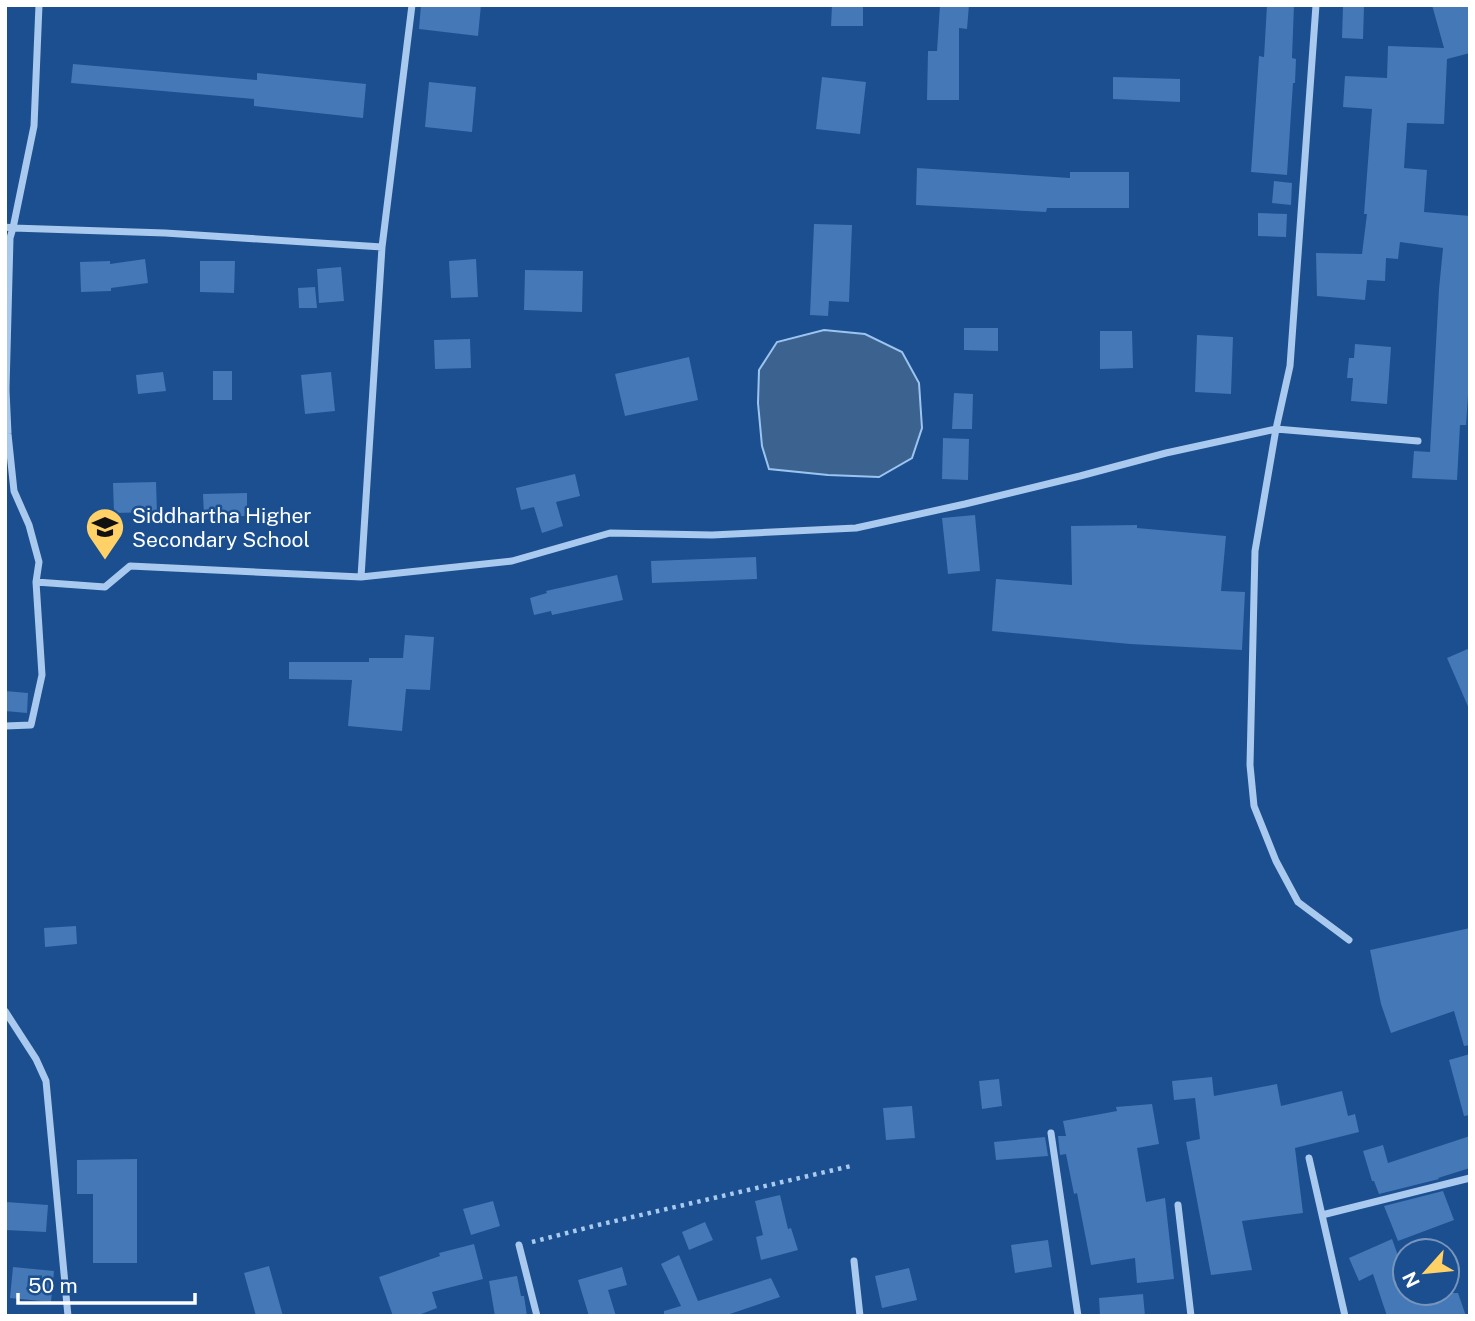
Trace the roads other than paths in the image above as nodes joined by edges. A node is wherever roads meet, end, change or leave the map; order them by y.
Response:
1 (39, 5) edge
2 (412, 5) edge
3 (1316, 5) edge
4 (9, 227) edge
5 (382, 247) junction
6 (1276, 429) junction
7 (1418, 441) dead end
8 (361, 577) junction
9 (36, 582) junction
10 (5, 726) edge
11 (1349, 940) dead end
12 (5, 1011) edge
13 (1051, 1133) dead end
14 (1309, 1158) dead end
15 (1470, 1178) edge
16 (1178, 1205) dead end
17 (1322, 1215) junction
18 (519, 1245) road end
19 (854, 1261) dead end
20 (68, 1316) edge
21 (537, 1316) edge
22 (860, 1316) edge
23 (1078, 1316) edge
24 (1191, 1316) edge
25 (1345, 1316) edge

1 - 4 street
2 - 5 street
3 - 6 street
4 - 5 street
4 - 9 street
5 - 8 street
6 - 7 street
6 - 8 street
6 - 11 street
8 - 9 street
9 - 10 street
12 - 20 street
13 - 23 street
14 - 17 street
15 - 17 street
16 - 24 street
17 - 25 street
18 - 21 street
19 - 22 street

